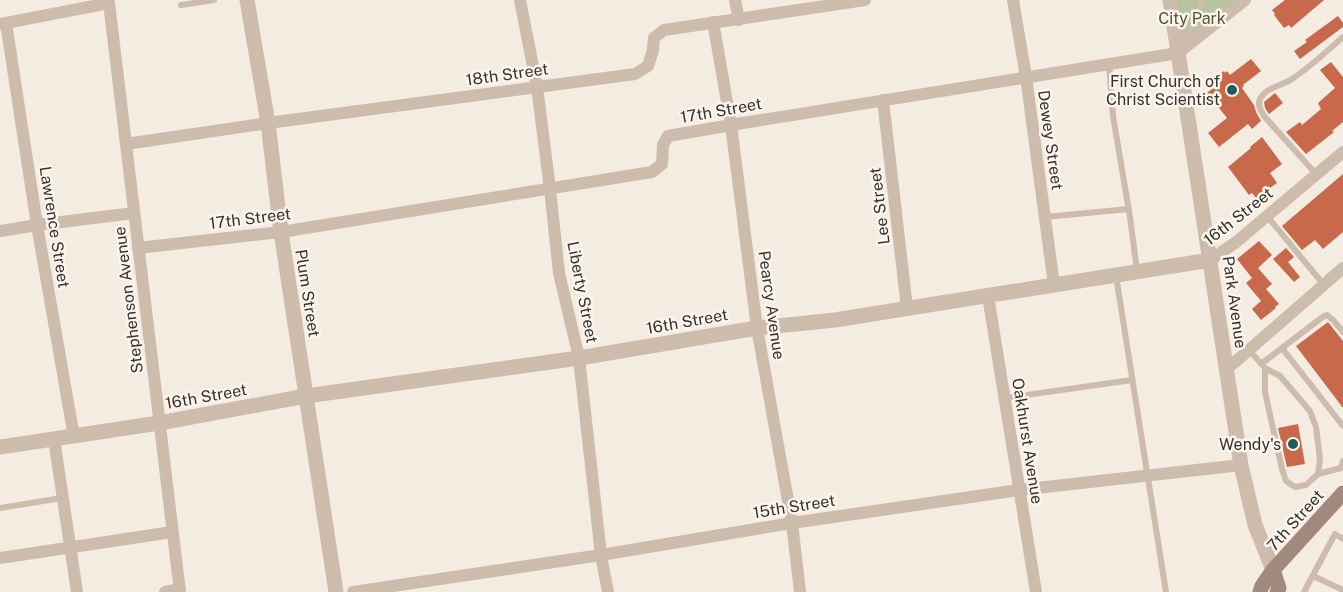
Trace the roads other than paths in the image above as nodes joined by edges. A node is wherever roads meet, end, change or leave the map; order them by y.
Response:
1 (214, 0) edge
2 (247, 0) edge
3 (520, 0) edge
4 (735, 0) edge
5 (866, 0) edge
6 (1013, 0) edge
7 (1170, 0) edge
8 (1203, 0) edge
9 (1245, 0) edge
10 (839, 2) edge
11 (181, 5) dead end
12 (739, 20) junction
13 (713, 22) junction
14 (3, 23) edge
15 (1343, 38) edge
16 (1178, 53) junction
17 (1109, 64) junction
18 (1026, 77) junction
19 (537, 87) junction
20 (883, 100) junction
21 (268, 123) junction
22 (731, 125) junction
23 (126, 144) junction
24 (1343, 152) edge
25 (1316, 175) junction
26 (550, 189) junction
27 (1129, 209) junction
28 (134, 213) junction
29 (1267, 216) junction
30 (1045, 217) junction
31 (37, 225) junction
32 (0, 231) edge
33 (281, 232) junction
34 (138, 248) junction
35 (1210, 260) junction
36 (1343, 268) edge
37 (1137, 272) junction
38 (1115, 275) junction
39 (1054, 285) junction
40 (1323, 285) junction
41 (988, 296) junction
42 (908, 308) junction
43 (757, 328) junction
44 (1343, 332) edge
45 (1282, 348) junction
46 (1249, 350) junction
47 (579, 358) junction
48 (1263, 366) junction
49 (1226, 370) junction
50 (1132, 380) junction
51 (306, 396) junction
52 (1004, 399) junction
53 (159, 423) junction
54 (1343, 426) edge
55 (74, 436) junction
56 (54, 439) junction
57 (0, 447) edge
58 (1241, 465) junction
59 (1342, 468) edge
60 (1318, 474) junction
61 (1147, 476) junction
62 (1019, 490) junction
63 (1343, 493) edge
64 (63, 498) junction
65 (0, 508) edge
66 (792, 523) junction
67 (172, 532) junction
68 (1343, 539) edge
69 (70, 547) junction
70 (601, 555) junction
71 (0, 558) edge
72 (1273, 570) junction
73 (1313, 576) junction
74 (1342, 589) edge
75 (180, 591) edge
76 (1281, 591) edge
77 (77, 592) edge
78 (165, 592) edge
79 (336, 592) edge
80 (353, 592) edge
81 (608, 592) edge
82 (800, 592) edge
83 (1036, 592) edge
84 (1166, 592) edge
85 (1260, 592) edge
86 (1304, 592) edge

1 - 11 lane
2 - 21 street, Plum Street
3 - 19 street, Liberty Street
4 - 12 street
5 - 10 street, 18th Street
6 - 18 street, Dewey Street
7 - 16 street, Park Avenue
8 - 16 lane
9 - 16 street, 17th Street
10 - 12 street, 18th Street
12 - 13 street, 18th Street
13 - 19 street, 18th Street
13 - 22 street, Pearcy Avenue
14 - 23 street, Stephenson Avenue
14 - 31 street, Lawrence Street
15 - 25 lane
16 - 17 street, 17th Street
16 - 35 street, Park Avenue
17 - 18 street, 17th Street
17 - 27 lane
18 - 20 street, 17th Street
18 - 30 street, Dewey Street
19 - 21 street, 18th Street
19 - 26 street, Liberty Street
20 - 22 street, 17th Street
20 - 42 street, Lee Street
21 - 23 street, 18th Street
21 - 33 street, Plum Street
22 - 26 street, 17th Street
22 - 43 street, Pearcy Avenue
23 - 28 street, Stephenson Avenue
24 - 25 street, 16th Street
25 - 29 street, 16th Street
26 - 33 street, 17th Street
26 - 47 street, Liberty Street
27 - 30 lane
27 - 37 lane
28 - 31 street
28 - 34 street, Stephenson Avenue
29 - 35 street, 16th Street
29 - 40 lane
30 - 39 street, Dewey Street
31 - 32 street
31 - 55 street, Lawrence Street
33 - 34 street, 17th Street
33 - 51 street, Plum Street
34 - 53 street, Stephenson Avenue
35 - 37 street, 16th Street
35 - 49 street, Park Avenue
36 - 40 street
37 - 38 street, 16th Street
38 - 39 street, 16th Street
38 - 50 lane
39 - 41 street, 16th Street
40 - 46 street
41 - 42 street, 16th Street
41 - 52 street, Oakhurst Avenue
42 - 43 street, 16th Street
43 - 47 street, 16th Street
43 - 66 street, Pearcy Avenue
44 - 45 lane
45 - 48 lane
45 - 54 lane
46 - 48 lane
46 - 49 street
47 - 51 street, 16th Street
47 - 70 street, Liberty Street
48 - 60 lane
48 - 60 lane
49 - 58 street, Park Avenue
50 - 52 lane
50 - 61 lane
51 - 53 street, 16th Street
51 - 79 street, Plum Street
52 - 62 street, Oakhurst Avenue
53 - 55 street, 16th Street
53 - 67 street, Stephenson Avenue
55 - 56 street, 16th Street
56 - 57 street, 16th Street
56 - 64 street
58 - 61 street, 15th Street
58 - 72 street, Park Avenue
59 - 60 lane
61 - 62 street, 15th Street
61 - 84 lane
62 - 66 street, 15th Street
62 - 83 street, Oakhurst Avenue
63 - 72 main road, 7th Street
64 - 65 lane
64 - 69 street
66 - 70 street, 15th Street
66 - 82 street, Pearcy Avenue
67 - 69 street
67 - 75 street, Stephenson Avenue
68 - 73 lane
69 - 71 street
69 - 77 street
70 - 80 street, 15th Street
70 - 81 street, Liberty Street
72 - 76 main road, 7th Street
72 - 85 main road, 7th Street
73 - 74 lane
73 - 86 lane
75 - 78 street

